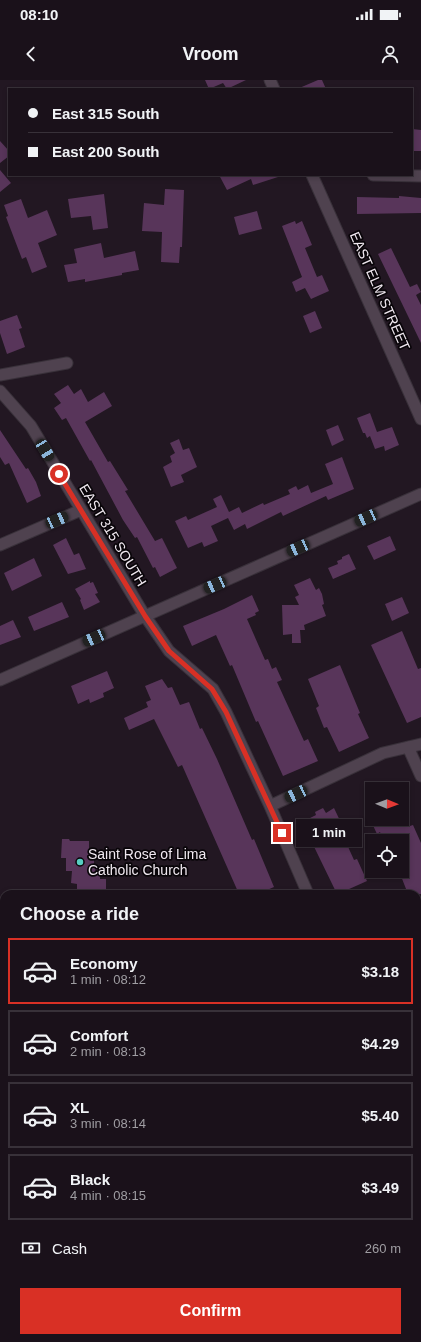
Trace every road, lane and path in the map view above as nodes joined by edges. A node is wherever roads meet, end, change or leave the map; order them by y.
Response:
1 (314, 176) edge
2 (67, 362) dead end
3 (0, 376) edge
4 (0, 392) edge
5 (421, 419) edge
6 (421, 494) edge
7 (80, 510) junction
8 (0, 545) edge
9 (145, 616) junction
10 (0, 680) edge
11 (421, 744) edge
12 (408, 747) junction
13 (421, 776) edge
14 (270, 806) junction
15 (306, 890) edge

1 - 5 street, EAST ELM STREET
2 - 3 street
4 - 7 street, EAST 315 SOUTH
6 - 9 street
7 - 8 street
7 - 9 street, EAST 315 SOUTH
9 - 10 street
9 - 14 street, EAST 315 SOUTH
11 - 12 street
12 - 13 street
12 - 14 street
14 - 15 street, EAST 315 SOUTH

